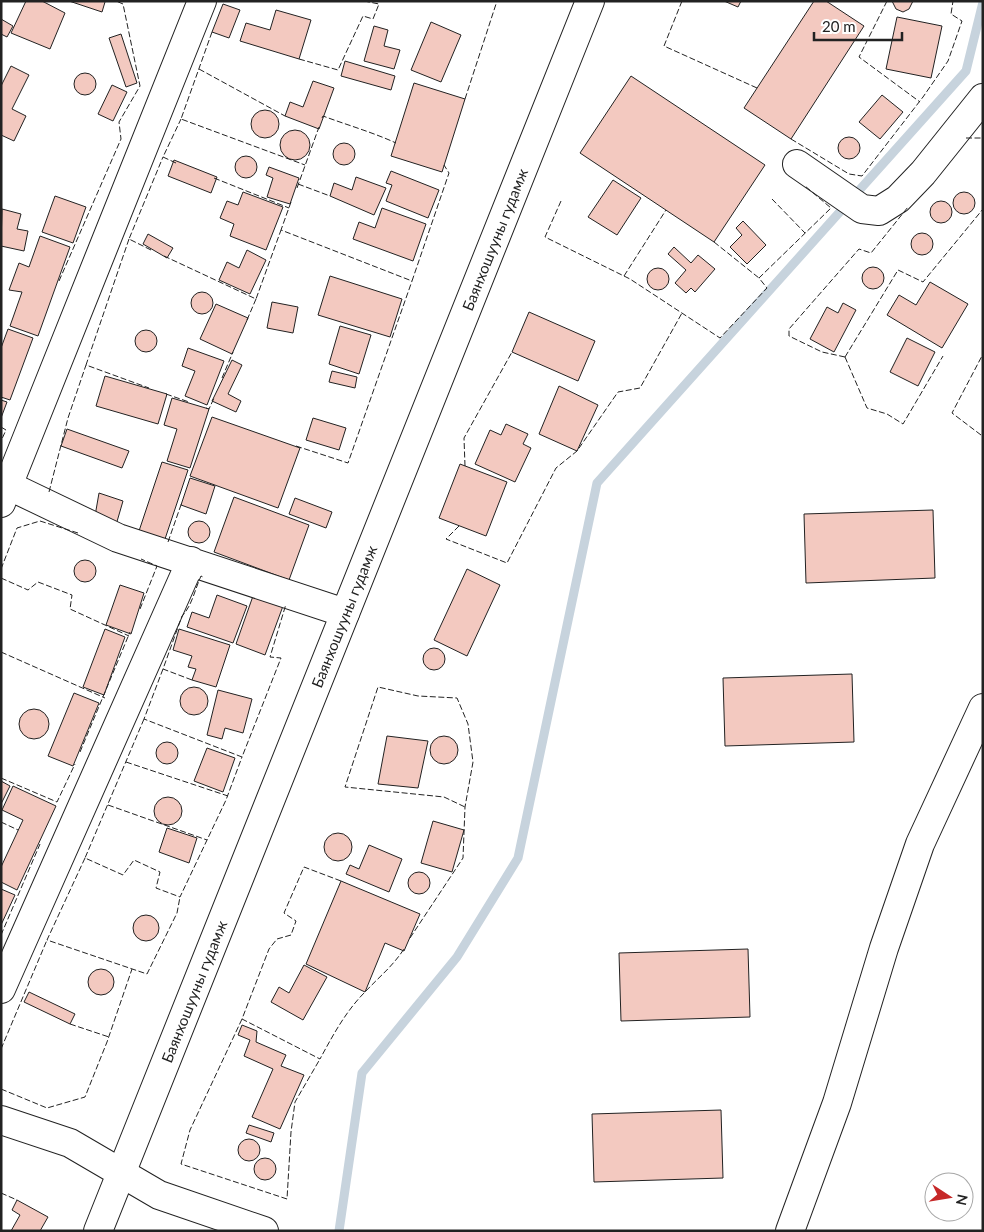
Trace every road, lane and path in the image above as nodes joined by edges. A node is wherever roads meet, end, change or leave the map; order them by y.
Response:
1 (202, 1) edge
2 (590, 1) edge
3 (983, 98) edge
4 (797, 164) dead end
5 (4, 490) edge
6 (191, 561) junction
7 (346, 613) junction
8 (983, 708) edge
9 (1, 989) edge
10 (1, 1120) edge
11 (121, 1173) junction
12 (98, 1231) edge
13 (264, 1231) edge
14 (790, 1231) edge

1 - 5 street
2 - 7 street, Баянхошууны гудамж
3 - 4 street
5 - 6 street
6 - 7 street
6 - 9 street
7 - 11 street, Баянхошууны гудамж
8 - 14 street
10 - 11 street
11 - 12 street, Баянхошууны гудамж
11 - 13 street

